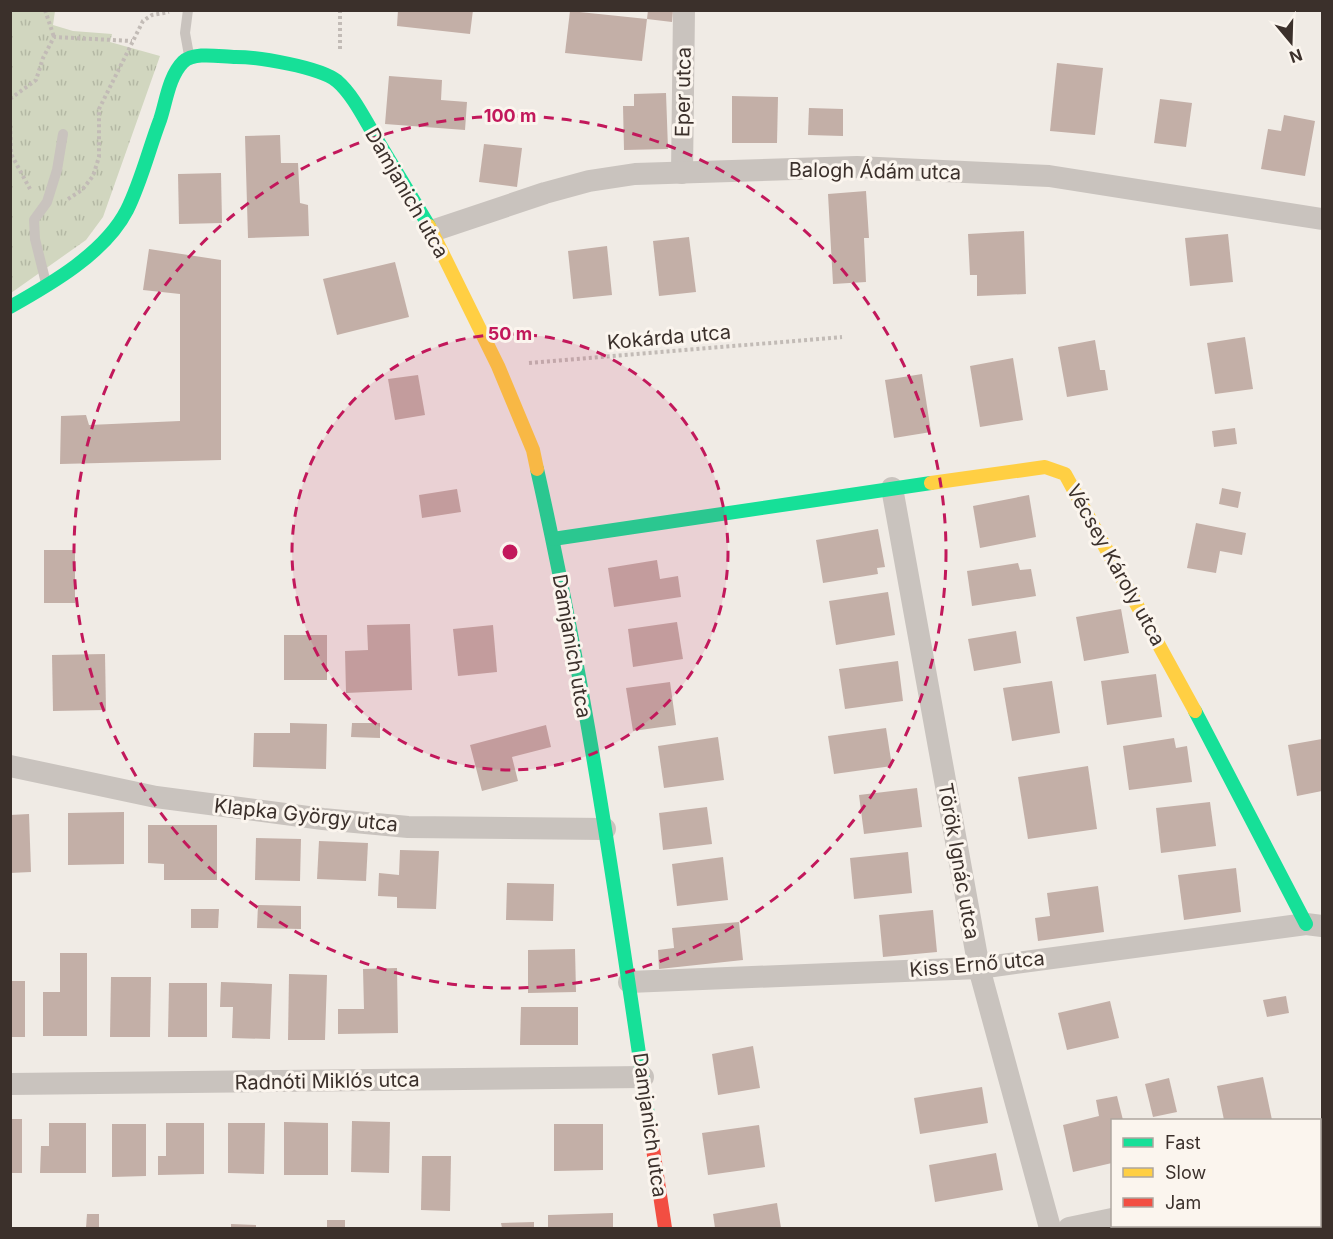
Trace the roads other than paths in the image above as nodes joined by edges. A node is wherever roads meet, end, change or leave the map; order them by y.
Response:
1 (684, 10) edge
2 (188, 11) edge
3 (189, 58) junction
4 (63, 134) dead end
5 (682, 173) junction
6 (1323, 219) edge
7 (432, 231) junction
8 (47, 286) junction
9 (10, 307) edge
10 (892, 488) junction
11 (553, 539) junction
12 (10, 766) edge
13 (605, 829) junction
14 (1314, 925) edge
15 (979, 968) junction
16 (629, 982) junction
17 (643, 1077) junction
18 (10, 1084) edge
19 (1111, 1219) edge
20 (665, 1228) edge
21 (1050, 1228) edge
22 (1069, 1228) edge

1 - 5 street, Eper utca
2 - 3 lane
3 - 7 street, Damjanich utca
3 - 8 street
4 - 8 lane
5 - 6 street, Balogh Ádám utca
5 - 7 street, Balogh Ádám utca
7 - 11 street, Damjanich utca
8 - 9 street
10 - 11 street, Vécsey Károly utca
10 - 14 street, Vécsey Károly utca
10 - 15 street, Török Ignác utca
11 - 13 street, Damjanich utca
12 - 13 street, Klapka György utca
13 - 16 street, Damjanich utca
14 - 15 street, Kiss Ernő utca
15 - 16 street, Kiss Ernő utca
15 - 21 street, Török Ignác utca
16 - 17 street, Damjanich utca
17 - 18 street, Radnóti Miklós utca
17 - 20 street, Damjanich utca
19 - 22 street

